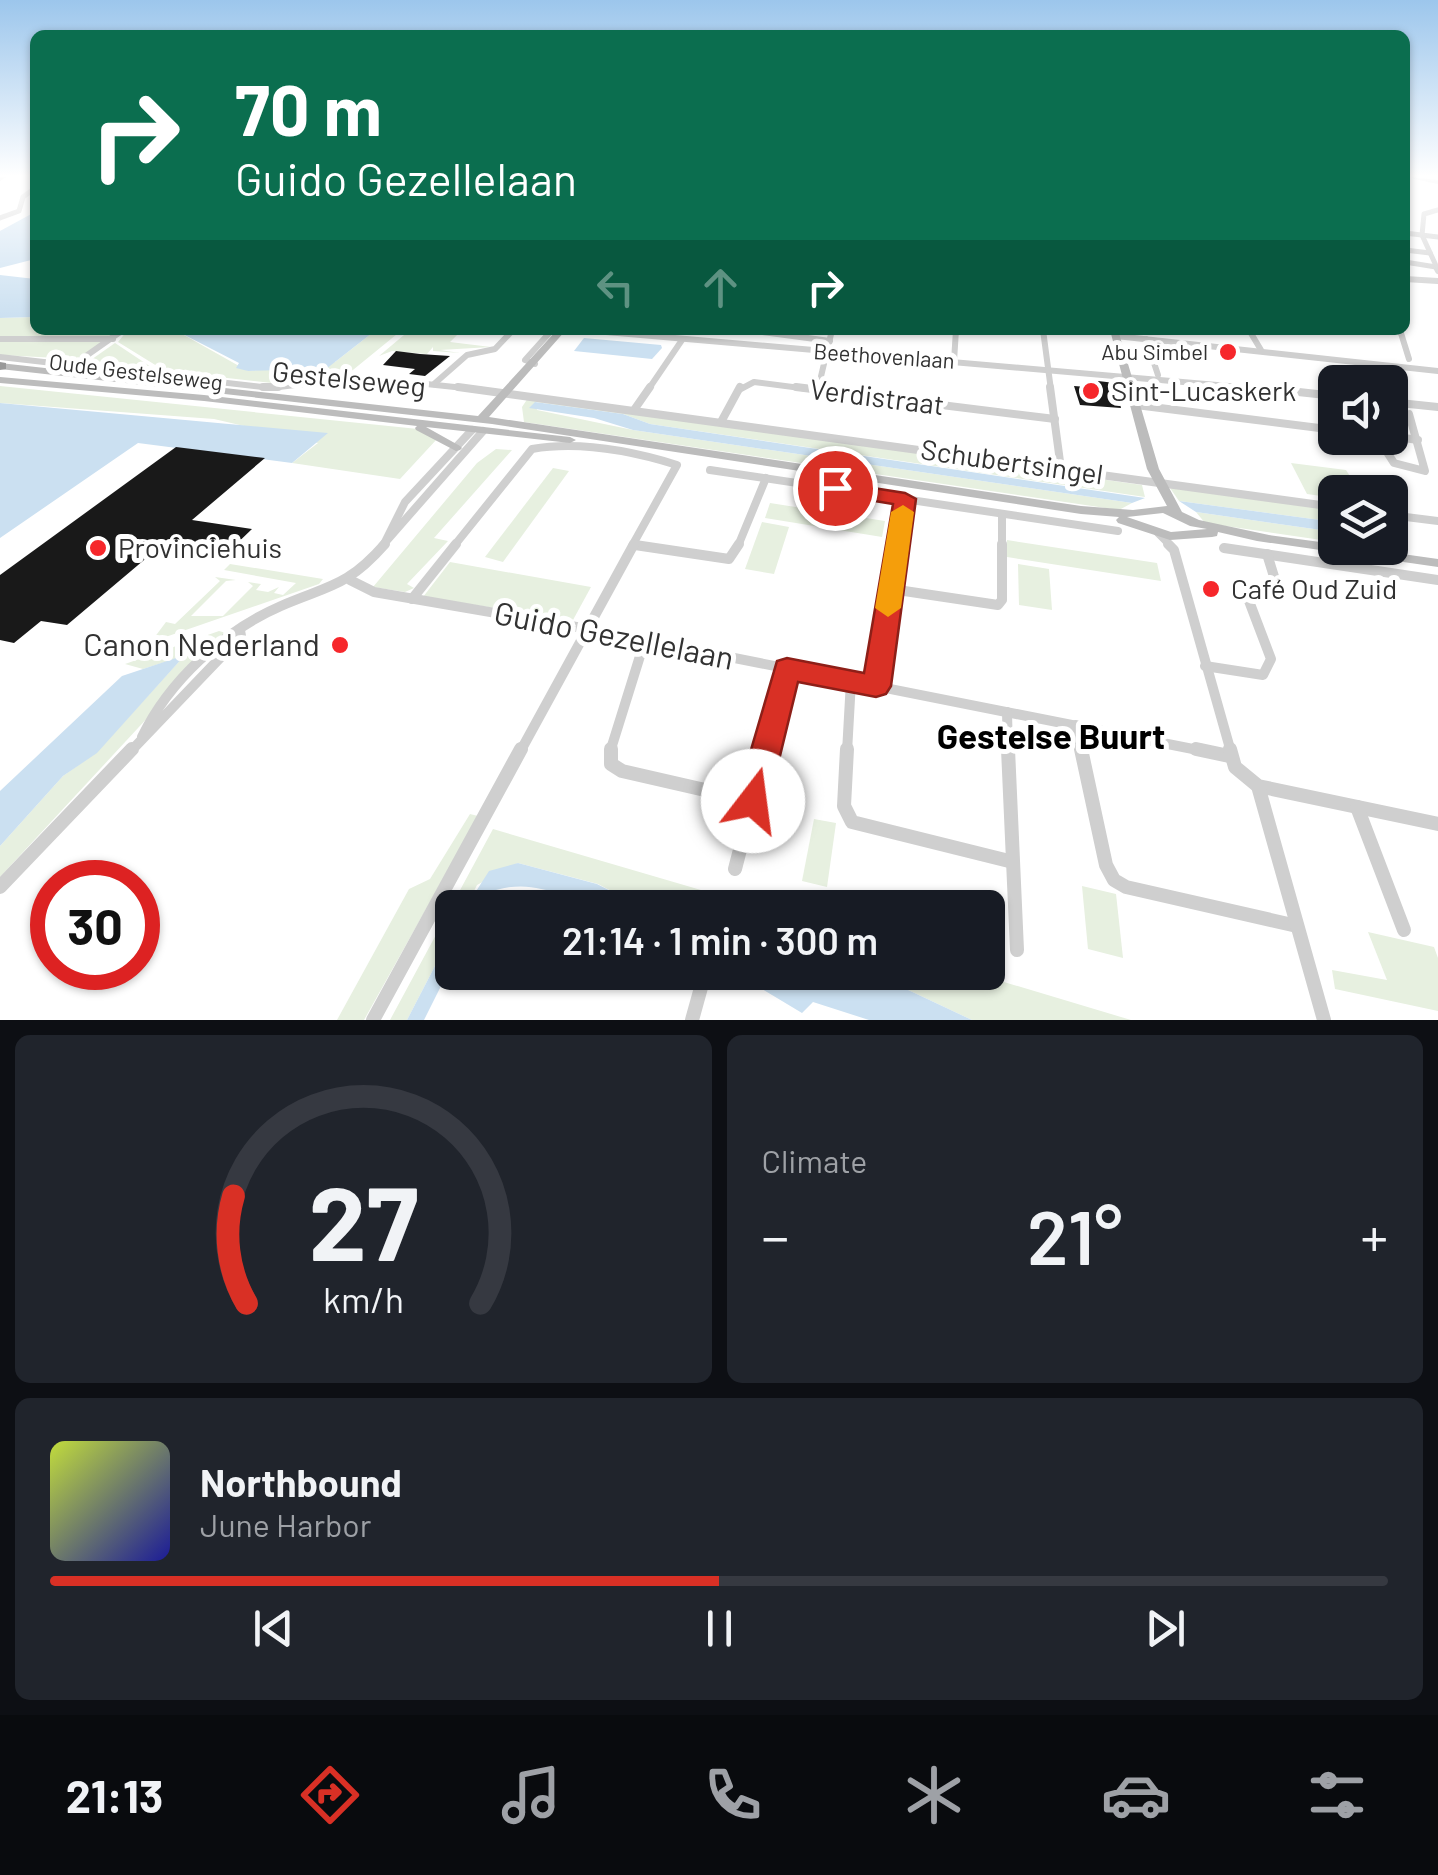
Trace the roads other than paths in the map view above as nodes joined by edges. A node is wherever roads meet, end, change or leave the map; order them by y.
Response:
1 (1424, 225) edge
2 (1410, 237) edge
3 (1438, 237) edge
4 (1423, 238) junction
5 (1410, 251) edge
6 (1430, 253) junction
7 (1410, 263) edge
8 (1436, 266) edge
9 (1410, 278) edge
10 (1438, 281) edge
11 (117, 335) edge
12 (508, 335) edge
13 (548, 335) edge
14 (558, 335) edge
15 (658, 335) edge
16 (785, 335) edge
17 (831, 335) edge
18 (956, 335) edge
19 (1044, 335) edge
20 (1116, 335) edge
21 (1252, 335) edge
22 (1402, 335) edge
23 (1141, 336) edge
24 (0, 339) edge
25 (113, 339) junction
26 (682, 340) junction
27 (830, 341) junction
28 (1261, 350) junction
29 (827, 354) junction
30 (0, 357) edge
31 (1409, 359) dead end
32 (954, 361) junction
33 (75, 363) junction
34 (536, 364) junction
35 (0, 366) edge
36 (1048, 366) junction
37 (1438, 371) edge
38 (1127, 372) junction
39 (1158, 375) junction
40 (6, 380) edge
41 (434, 384) junction
42 (818, 389) junction
43 (510, 393) junction
44 (1318, 394) edge
45 (1408, 404) edge
46 (1136, 405) junction
47 (1438, 407) edge
48 (634, 410) junction
49 (1409, 414) dead end
50 (1055, 419) junction
51 (409, 422) junction
52 (722, 422) junction
53 (482, 425) junction
54 (1318, 428) edge
55 (1408, 439) edge
56 (1418, 440) junction
57 (456, 448) junction
58 (1389, 455) edge
59 (1061, 469) junction
60 (710, 470) dead end
61 (766, 478) junction
62 (1158, 482) junction
63 (905, 499) junction
64 (1318, 506) edge
65 (1002, 514) junction
66 (1408, 517) edge
67 (1152, 520) junction
68 (1438, 521) edge
69 (1182, 530) junction
70 (1118, 531) dead end
71 (635, 545) junction
72 (382, 546) junction
73 (1224, 548) dead end
74 (1266, 554) junction
75 (1438, 563) edge
76 (350, 580) junction
77 (1438, 580) edge
78 (891, 590) junction
79 (412, 599) junction
80 (588, 629) junction
81 (645, 640) junction
82 (1205, 666) junction
83 (787, 668) junction
84 (850, 681) junction
85 (876, 686) junction
86 (1007, 712) junction
87 (1076, 724) junction
88 (1229, 756) junction
89 (1258, 786) junction
90 (753, 801) junction
91 (1357, 807) junction
92 (1438, 824) edge
93 (1009, 861) junction
94 (735, 868) dead end
95 (3, 884) edge
96 (1297, 926) junction
97 (1404, 930) dead end
98 (1017, 950) dead end
99 (700, 990) edge
100 (373, 1020) edge
101 (692, 1020) edge
102 (1324, 1020) edge

1 - 4 street
2 - 4 street
3 - 4 street
4 - 6 street
5 - 6 street
6 - 8 street
7 - 8 street
9 - 10 street
11 - 25 street
12 - 41 street
13 - 34 street
14 - 34 main road
15 - 26 street, Beethovenlaan
16 - 27 street
17 - 27 street
18 - 32 street
19 - 36 street
20 - 38 main road
21 - 28 street
22 - 31 street
23 - 28 street
23 - 39 street
24 - 25 street
25 - 33 street
26 - 29 street, Beethovenlaan
26 - 48 street
27 - 29 street
28 - 37 street
29 - 32 street, Beethovenlaan
29 - 42 street
30 - 33 street, Oude Gestelseweg
32 - 36 street, Beethovenlaan
33 - 41 street, Oude Gestelseweg
34 - 43 main road
35 - 53 main road, Gestelseweg
36 - 38 street, Beethovenlaan
36 - 50 street
38 - 39 street, Beethovenlaan
38 - 46 main road
39 - 44 street, Beethovenlaan
40 - 51 main road, Gestelseweg
41 - 43 street, Schubertsingel
42 - 50 street, Verdistraat
42 - 52 street, Verdistraat
43 - 48 street, Schubertsingel
43 - 53 main road
45 - 47 street
46 - 54 street
46 - 62 main road
48 - 52 street, Schubertsingel
49 - 56 street
50 - 59 street
51 - 53 main road, Gestelseweg
51 - 57 main road
52 - 59 street, Schubertsingel
53 - 57 street
53 - 67 main road, Gestelseweg
53 - 72 street
55 - 56 street
56 - 58 street
57 - 72 street
59 - 62 street, Schubertsingel
60 - 61 street
61 - 63 street
61 - 71 street
62 - 64 street, Schubertsingel
62 - 67 main road
62 - 69 main road
63 - 65 street
63 - 78 street
65 - 70 street
65 - 78 street
66 - 68 street
67 - 69 main road
67 - 69 main road
69 - 75 main road
69 - 82 street
71 - 79 street
71 - 80 street
72 - 76 street
73 - 74 street
74 - 77 street
74 - 82 street
76 - 79 street, Guido Gezellelaan
76 - 95 street
78 - 85 street
79 - 80 street, Guido Gezellelaan
80 - 81 street, Guido Gezellelaan
80 - 100 street
81 - 83 street, Guido Gezellelaan
81 - 90 street
82 - 88 street
83 - 84 street, Guido Gezellelaan
83 - 90 street
84 - 85 street, Guido Gezellelaan
84 - 93 street
85 - 86 street, Guido Gezellelaan
86 - 87 street, Guido Gezellelaan
86 - 93 street
87 - 88 street, Guido Gezellelaan
87 - 96 street
88 - 89 street
89 - 91 street
89 - 96 street
90 - 94 street
91 - 92 street
91 - 97 street
93 - 98 street
96 - 102 street
99 - 101 street

